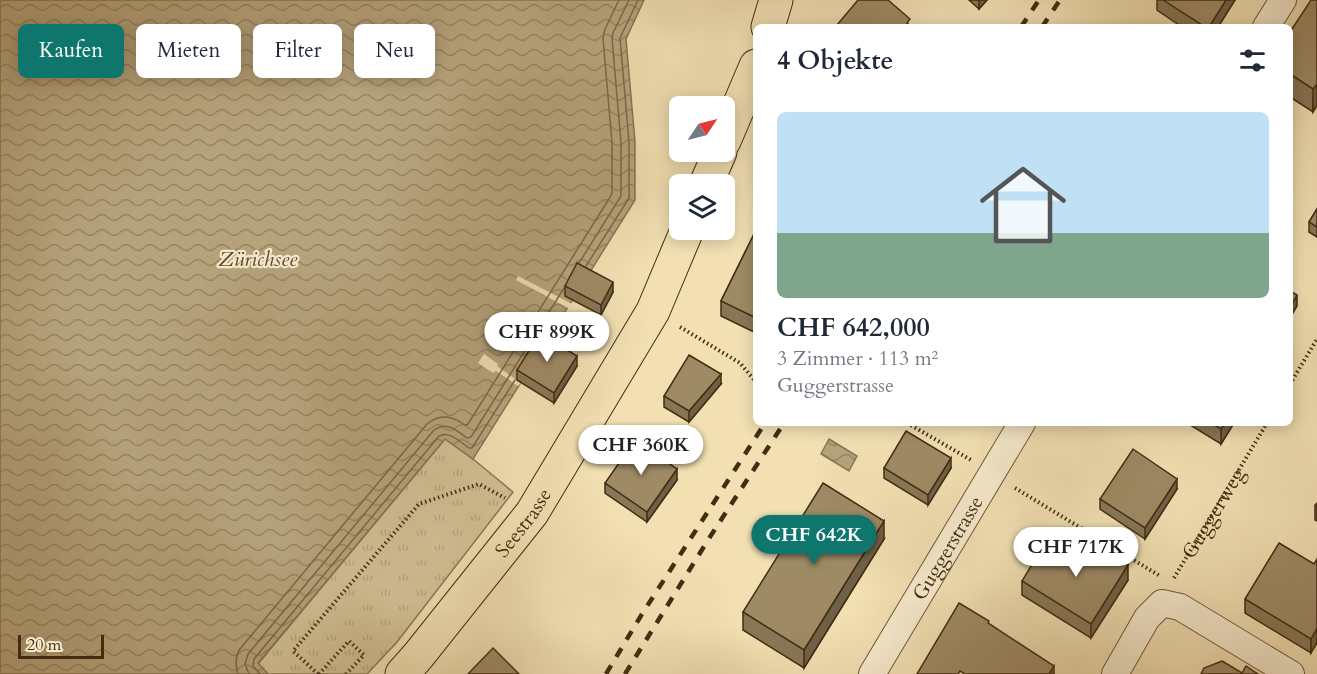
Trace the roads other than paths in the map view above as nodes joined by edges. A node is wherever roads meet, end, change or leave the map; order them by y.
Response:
1 (776, 0) edge
2 (1282, 0) edge
3 (769, 24) edge
4 (1268, 24) edge
5 (753, 73) edge
6 (735, 115) edge
7 (683, 240) edge
8 (1020, 426) edge
9 (402, 674) edge
10 (872, 674) edge
11 (1115, 674) edge
12 (1291, 674) edge

1 - 3 main road
2 - 4 street
5 - 6 main road
7 - 9 main road, Seestrasse
8 - 10 street, Guggerstrasse
11 - 12 street

